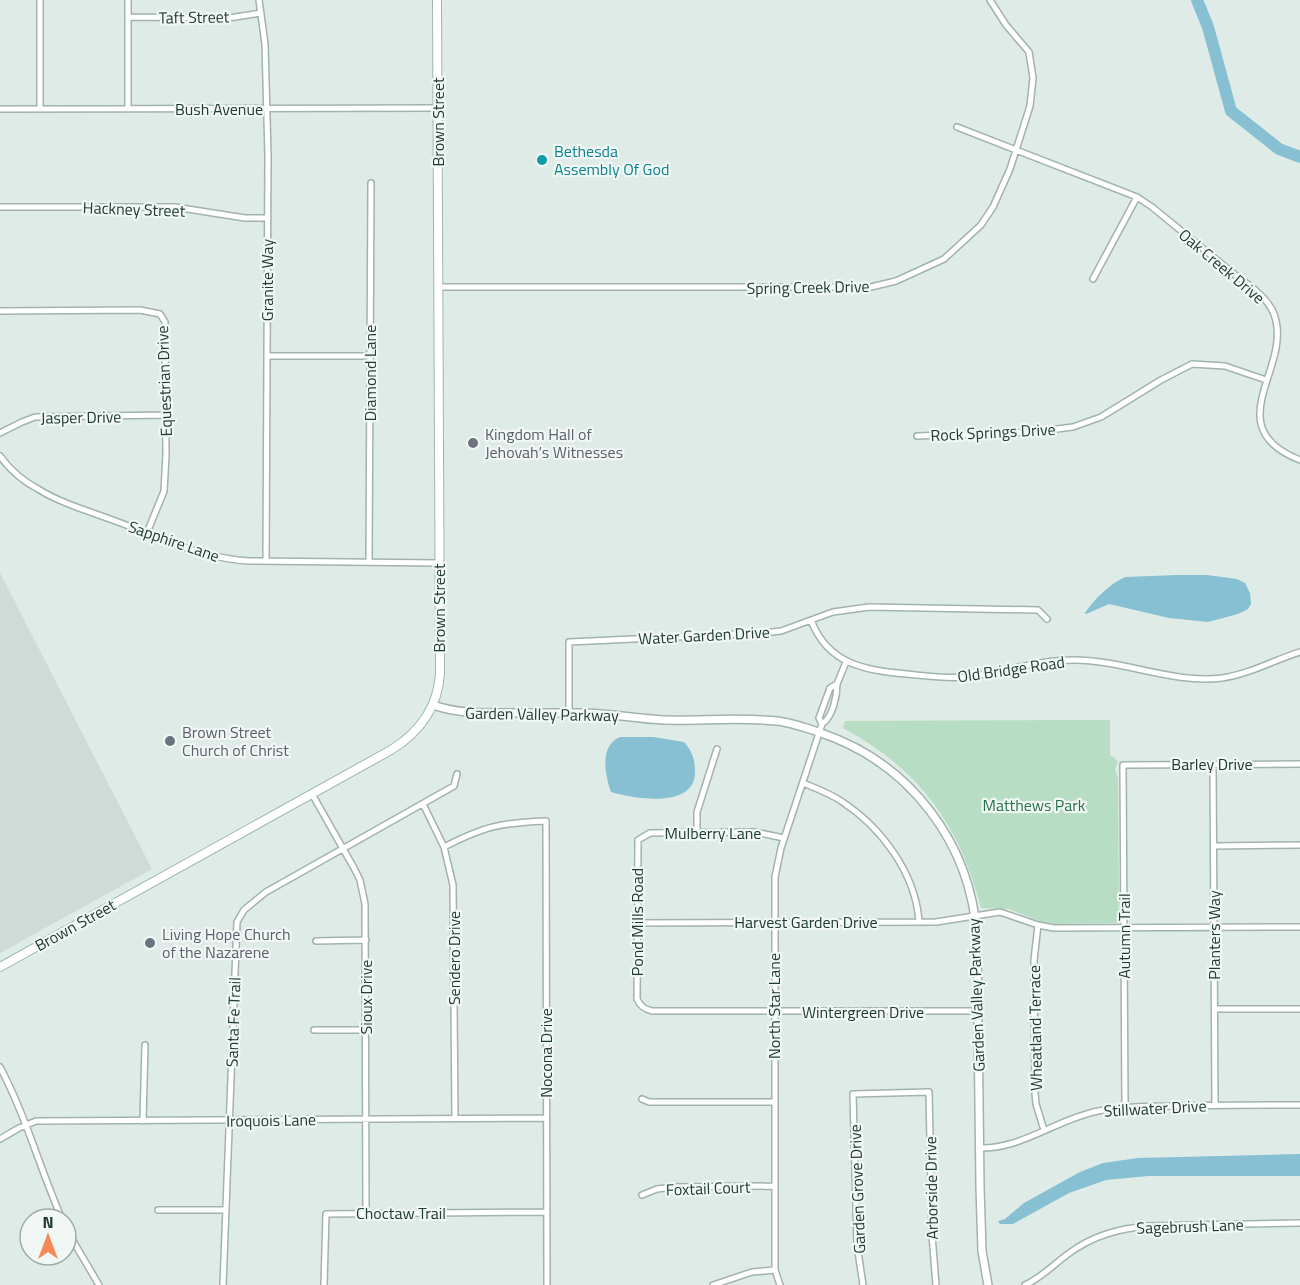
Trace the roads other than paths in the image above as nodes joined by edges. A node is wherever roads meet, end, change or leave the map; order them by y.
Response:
1 (39, 0) edge
2 (128, 0) edge
3 (259, 0) edge
4 (437, 0) edge
5 (990, 0) edge
6 (261, 13) junction
7 (128, 17) junction
8 (40, 108) junction
9 (128, 108) junction
10 (438, 108) junction
11 (0, 109) edge
12 (267, 109) junction
13 (957, 127) dead end
14 (1017, 150) junction
15 (371, 183) dead end
16 (1137, 197) junction
17 (0, 207) edge
18 (268, 218) junction
19 (1093, 279) dead end
20 (439, 287) junction
21 (0, 311) edge
22 (267, 356) junction
23 (370, 356) junction
24 (1266, 380) junction
25 (166, 415) junction
26 (0, 433) edge
27 (917, 436) dead end
28 (0, 456) edge
29 (1300, 460) edge
30 (147, 533) junction
31 (266, 561) junction
32 (369, 562) junction
33 (439, 563) junction
34 (1047, 619) dead end
35 (811, 620) junction
36 (1300, 652) edge
37 (846, 662) junction
38 (433, 705) junction
39 (568, 713) junction
40 (819, 732) junction
41 (717, 749) dead end
42 (1300, 764) edge
43 (1123, 765) joint
44 (1213, 765) junction
45 (457, 774) dead end
46 (803, 783) junction
47 (312, 794) junction
48 (423, 804) junction
49 (697, 832) junction
50 (642, 836) joint
51 (784, 838) junction
52 (1300, 845) edge
53 (1214, 846) junction
54 (444, 847) junction
55 (344, 849) junction
56 (975, 915) junction
57 (919, 921) junction
58 (774, 922) junction
59 (637, 923) junction
60 (1038, 925) junction
61 (1123, 927) junction
62 (1213, 927) junction
63 (1300, 927) edge
64 (366, 940) junction
65 (316, 941) dead end
66 (0, 967) edge
67 (642, 1007) joint
68 (1215, 1009) junction
69 (1300, 1010) edge
70 (977, 1011) junction
71 (774, 1012) junction
72 (314, 1030) dead end
73 (366, 1030) junction
74 (145, 1045) dead end
75 (0, 1067) edge
76 (929, 1092) joint
77 (642, 1099) dead end
78 (775, 1102) junction
79 (1215, 1105) junction
80 (1300, 1105) edge
81 (1125, 1107) junction
82 (546, 1118) junction
83 (366, 1119) junction
84 (455, 1119) junction
85 (142, 1120) junction
86 (229, 1121) junction
87 (26, 1125) junction
88 (1044, 1130) junction
89 (0, 1138) edge
90 (980, 1148) junction
91 (775, 1186) junction
92 (642, 1196) dead end
93 (57, 1207) edge
94 (158, 1210) dead end
95 (226, 1210) junction
96 (547, 1212) junction
97 (366, 1213) junction
98 (1300, 1224) edge
99 (78, 1249) edge
100 (775, 1270) junction
101 (99, 1285) edge
102 (222, 1285) edge
103 (324, 1285) edge
104 (547, 1285) edge
105 (713, 1285) edge
106 (780, 1285) edge
107 (863, 1285) edge
108 (936, 1285) edge
109 (988, 1285) edge
110 (1025, 1285) edge

1 - 8 street
2 - 7 street
3 - 6 street, Granite Way
4 - 10 main road, Brown Street
5 - 14 street, Spring Creek Drive
6 - 7 street, Taft Street
6 - 12 street, Granite Way
7 - 9 street
8 - 9 street, Bush Avenue
8 - 11 street, Bush Avenue
9 - 12 street, Bush Avenue
10 - 12 street, Bush Avenue
10 - 20 main road, Brown Street
12 - 18 street, Granite Way
13 - 14 street, Oak Creek Drive
14 - 16 street, Oak Creek Drive
14 - 20 street, Spring Creek Drive
15 - 23 street, Diamond Lane
16 - 19 street
16 - 24 street, Oak Creek Drive
17 - 18 street, Hackney Street
18 - 22 street, Granite Way
20 - 33 main road, Brown Street
21 - 25 street, Equestrian Drive
22 - 23 street
22 - 31 street, Granite Way
23 - 32 street, Diamond Lane
24 - 27 street, Rock Springs Drive
24 - 29 street, Oak Creek Drive
25 - 26 street, Jasper Drive
25 - 30 street, Equestrian Drive
28 - 30 street, Sapphire Lane
30 - 31 street, Sapphire Lane
31 - 32 street, Sapphire Lane
32 - 33 street, Sapphire Lane
33 - 38 main road, Brown Street
34 - 35 street, Water Garden Drive
35 - 37 street, Old Bridge Road
35 - 39 street, Water Garden Drive
36 - 37 street, Old Bridge Road
37 - 40 street, North Star Lane
38 - 39 street, Garden Valley Parkway
38 - 47 main road, Brown Street
39 - 40 street, Garden Valley Parkway
40 - 46 street, North Star Lane
40 - 56 street, Garden Valley Parkway
41 - 49 street
42 - 44 street, Barley Drive
43 - 44 street, Barley Drive
43 - 61 street, Autumn Trail
44 - 53 street, Planters Way
45 - 48 street, Santa Fe Trail
46 - 51 street, North Star Lane
46 - 57 street
47 - 55 street, Sioux Drive
47 - 66 main road, Brown Street
48 - 54 street, Sendero Drive
48 - 55 street, Santa Fe Trail
49 - 50 street, Mulberry Lane
49 - 51 street, Mulberry Lane
50 - 59 street, Pond Mills Road
51 - 58 street, North Star Lane
52 - 53 street
53 - 62 street, Planters Way
54 - 82 street, Nocona Drive
54 - 84 street, Sendero Drive
55 - 64 street, Sioux Drive
55 - 86 street, Santa Fe Trail
56 - 57 street, Harvest Garden Drive
56 - 60 street, Harvest Garden Drive
56 - 70 street, Garden Valley Parkway
57 - 58 street, Harvest Garden Drive
58 - 59 street, Harvest Garden Drive
58 - 71 street, North Star Lane
59 - 67 street, Pond Mills Road
60 - 61 street, Harvest Garden Drive
60 - 88 street, Wheatland Terrace
61 - 62 street, Harvest Garden Drive
61 - 81 street, Autumn Trail
62 - 63 street, Harvest Garden Drive
62 - 68 street, Planters Way
64 - 65 street
64 - 73 street, Sioux Drive
67 - 71 street, Wintergreen Drive
68 - 69 street
68 - 79 street, Planters Way
70 - 71 street, Wintergreen Drive
70 - 90 street, Garden Valley Parkway
71 - 78 street, North Star Lane
72 - 73 street
73 - 83 street, Sioux Drive
74 - 85 street
75 - 87 street
76 - 107 street, Garden Grove Drive
76 - 108 street, Arborside Drive
77 - 78 street
78 - 91 street, North Star Lane
79 - 80 street, Stillwater Drive
79 - 81 street, Stillwater Drive
81 - 88 street, Stillwater Drive
82 - 84 street, Iroquois Lane
82 - 96 street, Nocona Drive
83 - 84 street, Iroquois Lane
83 - 86 street, Iroquois Lane
83 - 97 street, Sioux Drive
85 - 86 street, Iroquois Lane
85 - 87 street, Iroquois Lane
86 - 95 street, Santa Fe Trail
87 - 89 street, Iroquois Lane
87 - 93 street
88 - 90 street, Stillwater Drive
90 - 109 street, Garden Valley Parkway
91 - 92 street, Foxtail Court
91 - 100 street, North Star Lane
94 - 95 street
95 - 102 street, Santa Fe Trail
96 - 97 street, Choctaw Trail
96 - 104 street, Nocona Drive
97 - 103 street, Choctaw Trail
98 - 110 street, Sagebrush Lane
99 - 101 street
100 - 105 street
100 - 106 street, North Star Lane

